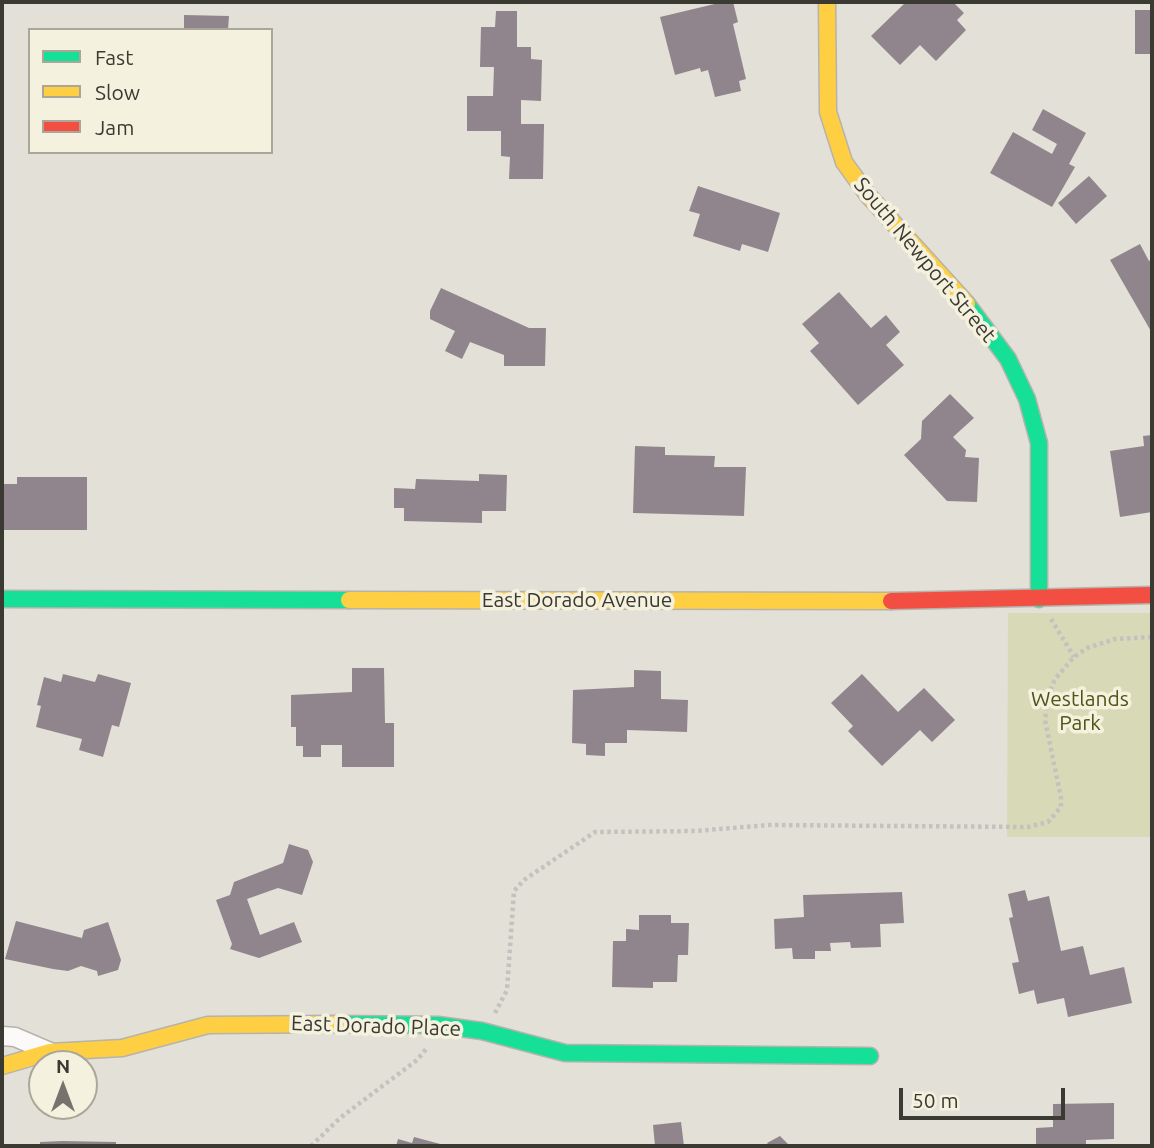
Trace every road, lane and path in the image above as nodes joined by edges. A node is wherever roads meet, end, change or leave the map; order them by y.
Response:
1 (827, 2) edge
2 (1152, 595) edge
3 (2, 599) edge
4 (1039, 599) junction
5 (1152, 637) edge
6 (1074, 657) junction
7 (461, 1028) junction
8 (2, 1036) edge
9 (45, 1050) edge
10 (86, 1050) edge
11 (870, 1056) dead end
12 (28, 1060) edge
13 (2, 1066) edge
14 (311, 1146) edge

1 - 4 street, South Newport Street
2 - 4 street, East Dorado Avenue
3 - 4 street, East Dorado Avenue
4 - 6 path
5 - 6 path
6 - 7 path
7 - 10 street, East Dorado Place
7 - 11 street, East Dorado Place
7 - 14 path
8 - 9 street, East Dorado Place
12 - 13 street, East Dorado Place

